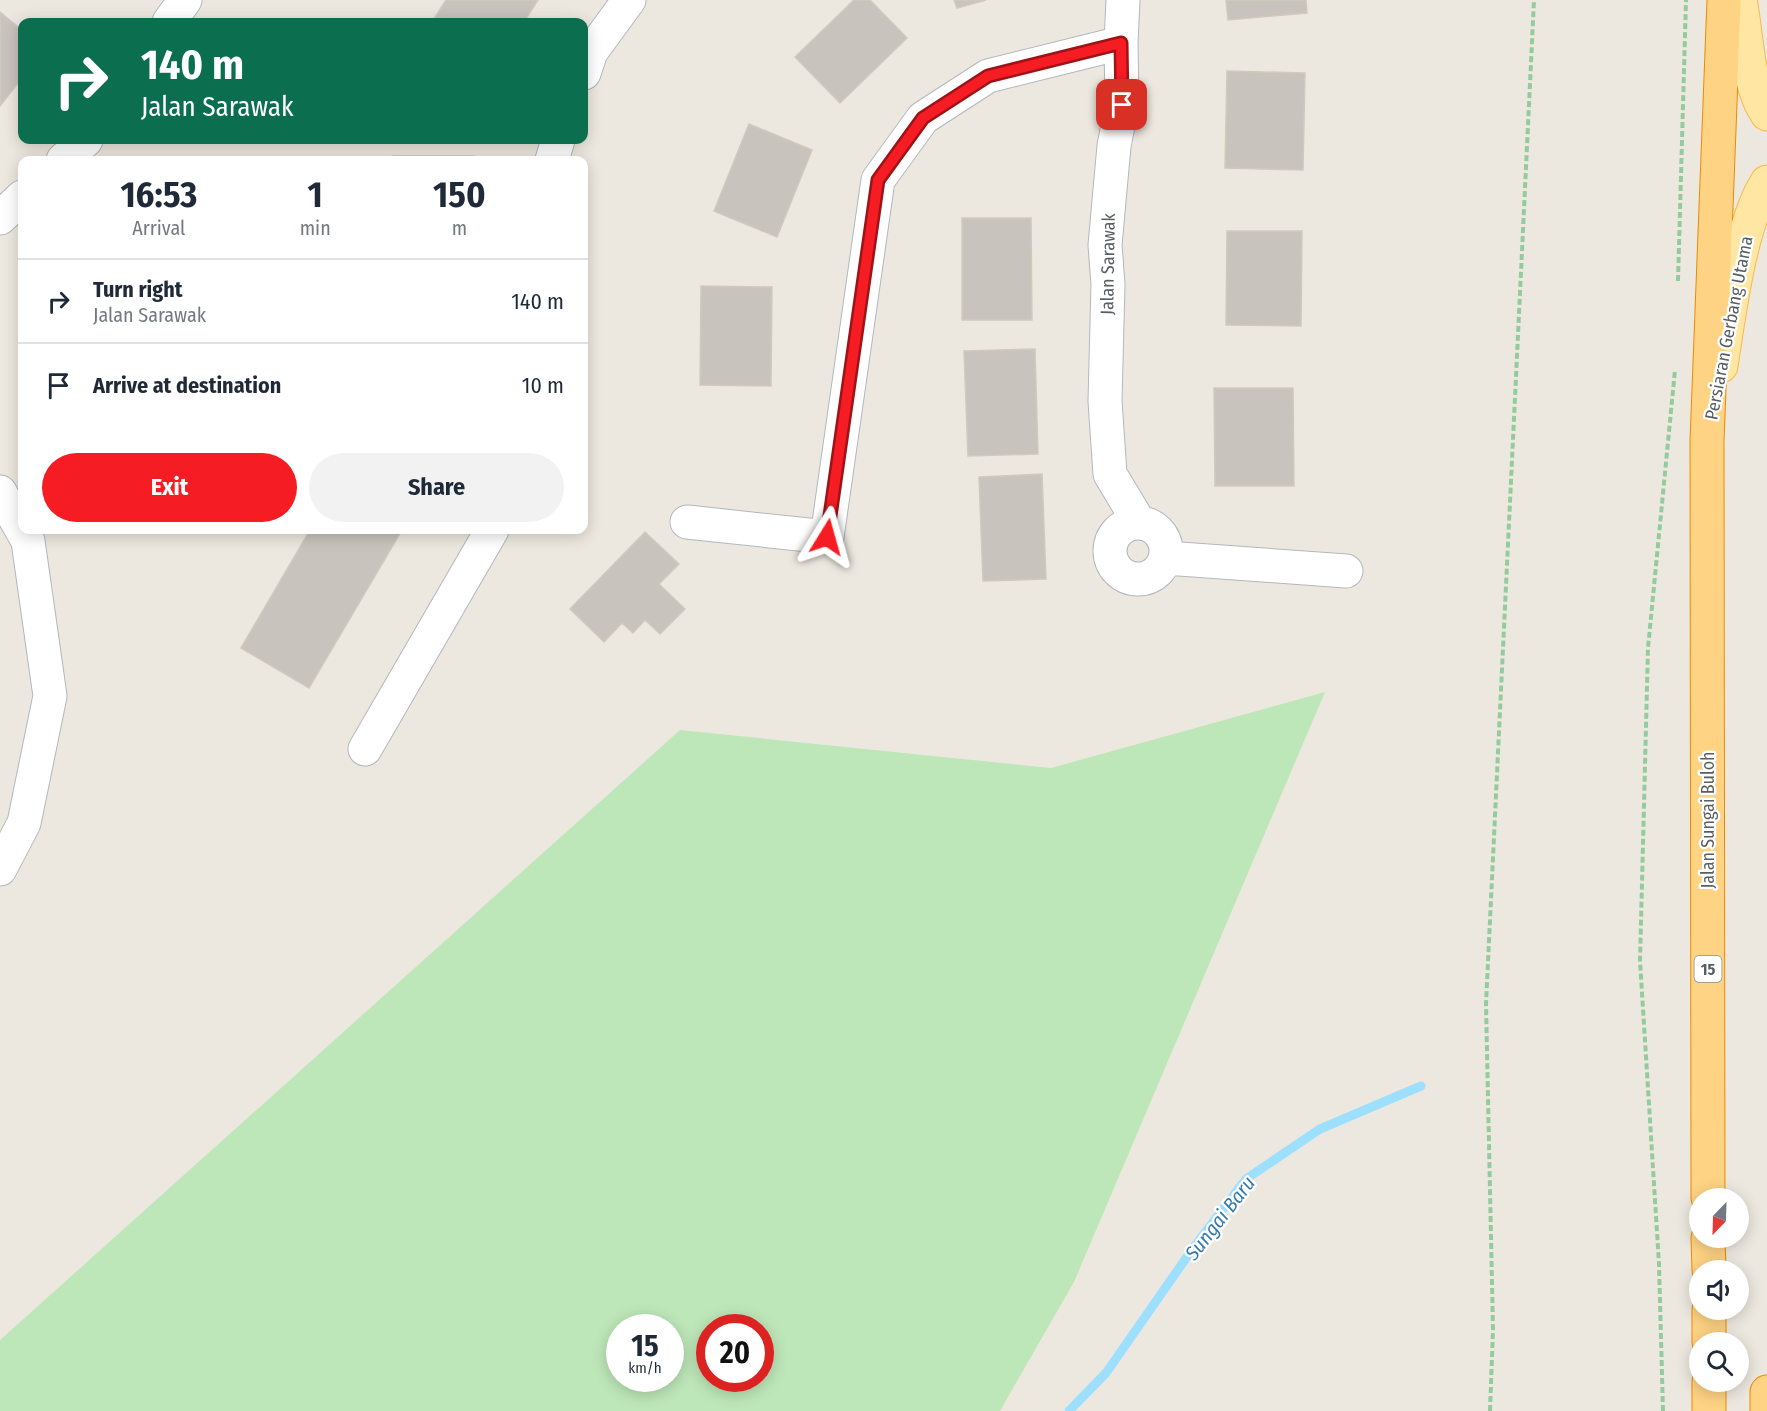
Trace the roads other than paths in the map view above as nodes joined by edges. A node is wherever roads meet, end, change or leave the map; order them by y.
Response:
1 (185, 0) edge
2 (629, 0) edge
3 (1123, 0) edge
4 (1724, 0) edge
5 (1740, 0) edge
6 (172, 18) edge
7 (1121, 43) junction
8 (588, 61) edge
9 (1767, 114) edge
10 (81, 144) edge
11 (68, 156) edge
12 (1767, 182) edge
13 (18, 201) edge
14 (0, 218) edge
15 (1707, 441) junction
16 (0, 492) edge
17 (687, 522) dead end
18 (1135, 522) junction
19 (18, 524) edge
20 (24, 534) edge
21 (490, 534) edge
22 (1166, 558) junction
23 (1346, 571) dead end
24 (366, 749) dead end
25 (0, 869) edge
26 (1708, 1188) edge
27 (1709, 1392) edge
28 (1767, 1392) edge
29 (1709, 1411) edge
30 (1767, 1411) edge

1 - 6 lane
2 - 8 lane
3 - 7 lane, Jalan Sarawak
4 - 15 highway, Jalan Sungai Buloh
5 - 9 main road
7 - 17 lane
7 - 18 lane, Jalan Sarawak
10 - 11 lane
12 - 15 main road, Persiaran Gerbang Utama
13 - 14 lane
15 - 26 highway, Jalan Sungai Buloh / 15
16 - 19 lane
18 - 22 lane
18 - 22 lane
20 - 25 lane
21 - 24 lane
22 - 23 lane
27 - 29 highway
28 - 30 highway

